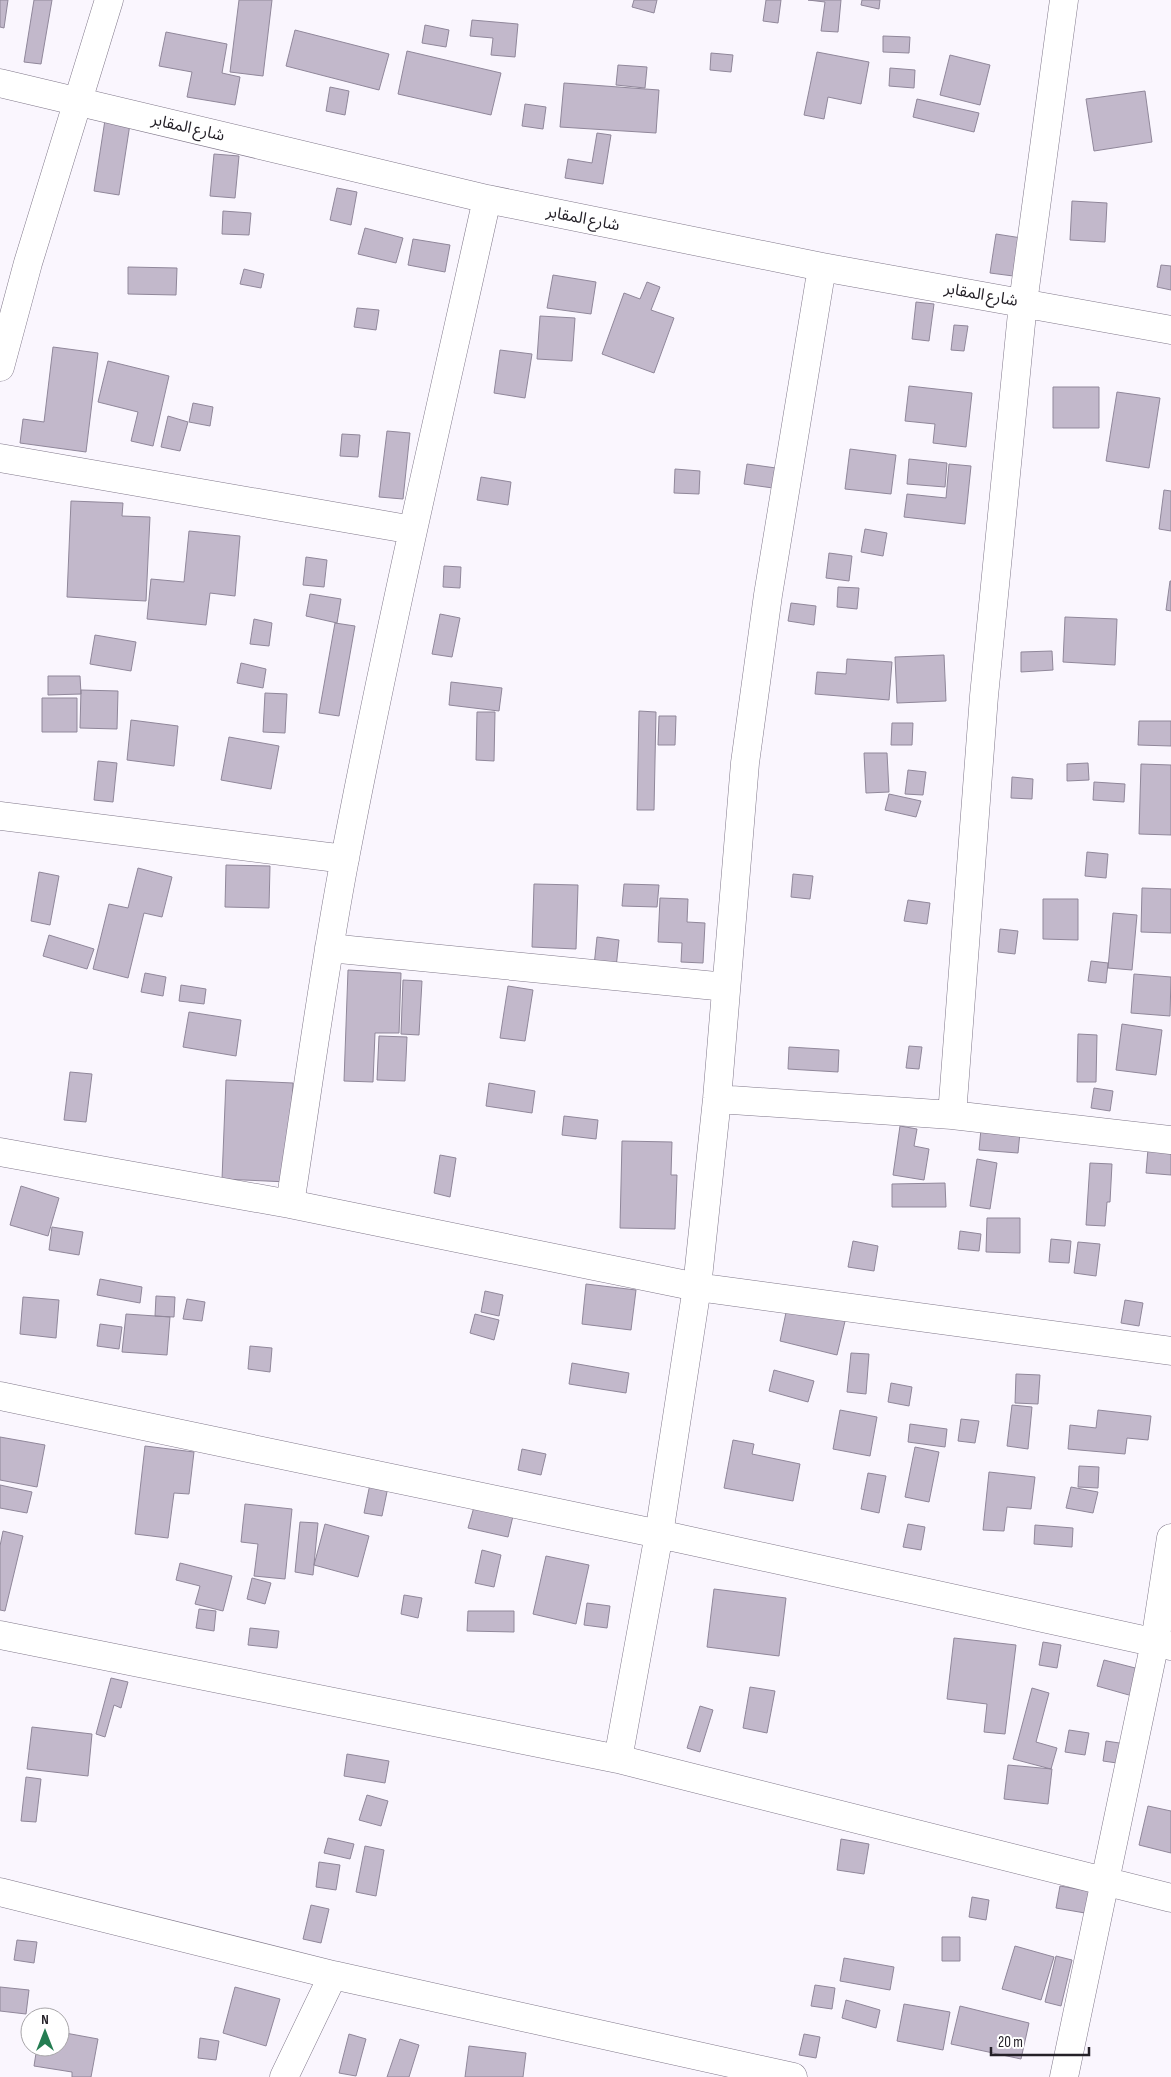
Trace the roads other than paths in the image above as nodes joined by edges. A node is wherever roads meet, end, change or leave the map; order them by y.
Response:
1 (108, 0) edge
2 (1064, 0) edge
3 (0, 83) edge
4 (77, 101) junction
5 (487, 199) junction
6 (822, 267) junction
7 (1023, 303) junction
8 (1171, 330) edge
9 (0, 367) edge
10 (0, 458) edge
11 (413, 530) junction
12 (0, 816) edge
13 (345, 859) junction
14 (329, 948) junction
15 (726, 987) junction
16 (718, 1099) junction
17 (952, 1115) junction
18 (1171, 1140) edge
19 (0, 1152) edge
20 (290, 1204) junction
21 (697, 1287) junction
22 (1171, 1350) edge
23 (0, 1396) edge
24 (658, 1534) junction
25 (1171, 1538) edge
26 (0, 1635) edge
27 (1163, 1644) edge
28 (618, 1759) junction
29 (1105, 1880) junction
30 (0, 1892) edge
31 (1171, 1898) edge
32 (333, 1975) junction
33 (284, 2077) edge
34 (793, 2077) edge
35 (1064, 2077) edge

1 - 4 street
2 - 7 street
3 - 4 street, شارع المقابر
4 - 5 street, شارع المقابر
4 - 9 street
5 - 6 street, شارع المقابر
5 - 11 street
6 - 7 street, شارع المقابر
6 - 15 street
7 - 8 street, شارع المقابر
7 - 17 street
10 - 11 street
11 - 13 street
12 - 13 street
13 - 14 street
14 - 15 street
14 - 20 street
15 - 16 street
16 - 17 street
16 - 21 street
17 - 18 street
19 - 20 street
20 - 21 street
21 - 22 street
21 - 24 street
23 - 24 street
24 - 27 street
24 - 28 street
25 - 27 street
26 - 28 street
27 - 29 street
28 - 29 street
29 - 31 street
29 - 35 street
30 - 32 street
32 - 33 street
32 - 34 street

